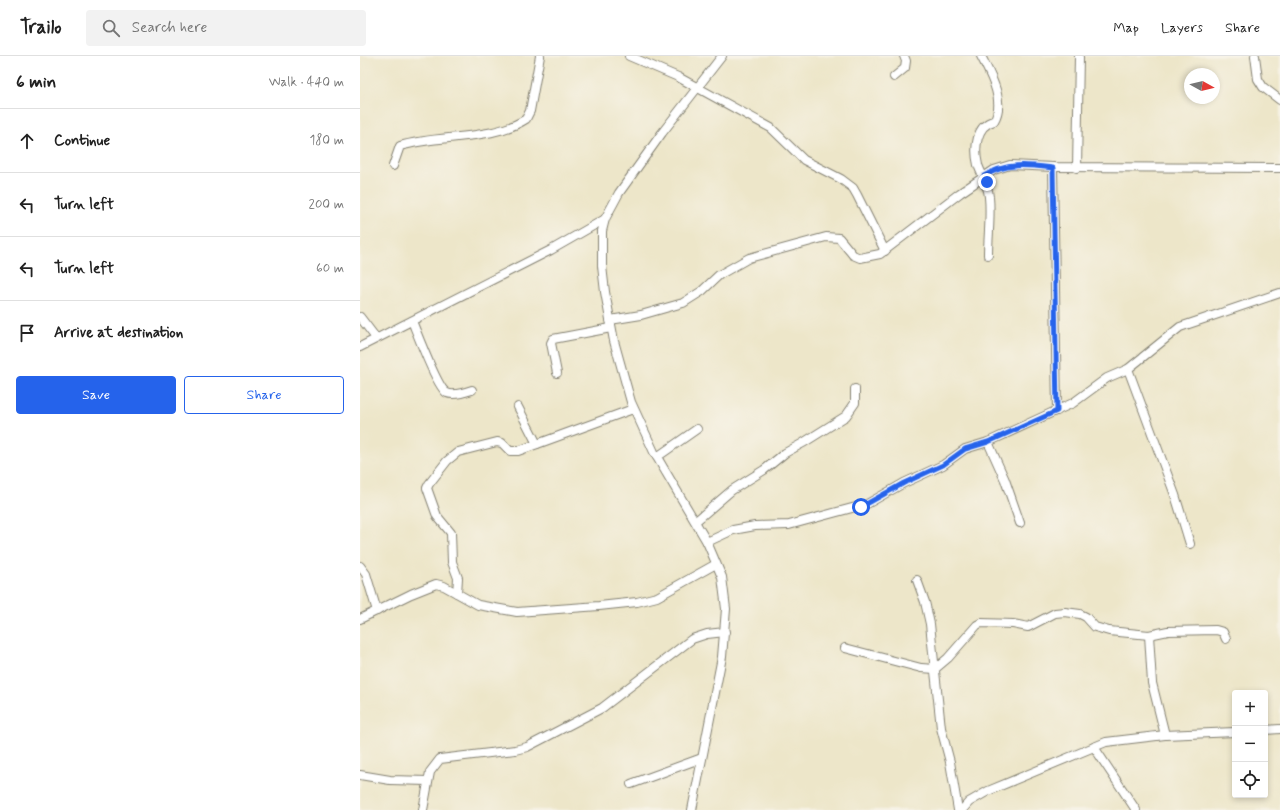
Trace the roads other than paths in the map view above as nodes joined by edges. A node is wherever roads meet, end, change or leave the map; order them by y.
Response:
1 (540, 56) edge
2 (629, 56) edge
3 (722, 56) edge
4 (904, 56) edge
5 (980, 56) edge
6 (1079, 56) edge
7 (1255, 56) edge
8 (894, 77) dead end
9 (698, 87) junction
10 (1280, 100) edge
11 (393, 166) dead end
12 (1053, 168) junction
13 (1077, 168) junction
14 (1280, 168) edge
15 (984, 176) junction
16 (605, 219) junction
17 (885, 251) junction
18 (988, 255) dead end
19 (1280, 293) edge
20 (360, 317) edge
21 (412, 321) junction
22 (611, 324) junction
23 (376, 338) junction
24 (360, 347) edge
25 (1128, 369) junction
26 (557, 374) dead end
27 (855, 389) dead end
28 (472, 390) dead end
29 (518, 407) dead end
30 (633, 408) junction
31 (1057, 411) junction
32 (697, 428) dead end
33 (988, 442) junction
34 (537, 444) junction
35 (657, 457) junction
36 (696, 521) junction
37 (1020, 523) dead end
38 (707, 542) junction
39 (1190, 544) dead end
40 (716, 564) junction
41 (360, 566) edge
42 (917, 580) dead end
43 (457, 593) junction
44 (377, 611) junction
45 (360, 619) edge
46 (724, 632) junction
47 (1149, 635) junction
48 (1226, 640) dead end
49 (845, 648) dead end
50 (935, 669) junction
51 (1280, 729) edge
52 (1268, 730) edge
53 (1232, 732) edge
54 (1165, 735) junction
55 (1094, 746) junction
56 (702, 758) junction
57 (360, 775) edge
58 (428, 781) junction
59 (631, 784) dead end
60 (423, 810) edge
61 (692, 810) edge
62 (958, 810) edge
63 (962, 810) edge
64 (1136, 810) edge

1 - 11 street
2 - 9 street
3 - 9 street
4 - 8 street
5 - 15 street
6 - 13 street
7 - 10 street
9 - 16 street
9 - 17 street
12 - 13 street
12 - 15 street
12 - 31 street
13 - 14 street
15 - 17 street
15 - 18 street
16 - 21 street
16 - 22 street
17 - 22 street
19 - 25 street
20 - 23 street
21 - 23 street
21 - 28 street
22 - 26 street
22 - 30 street
23 - 24 street
25 - 31 street
25 - 39 street
27 - 36 street
29 - 34 street
30 - 34 street
30 - 35 street
31 - 33 street
32 - 35 street
33 - 37 street
33 - 38 street
34 - 43 street
35 - 36 street
36 - 38 street
38 - 40 street
40 - 43 street
40 - 46 street
41 - 44 street
42 - 50 street
43 - 44 street
44 - 45 street
46 - 56 street
46 - 58 street
47 - 48 street
47 - 50 street
47 - 54 street
49 - 50 street
50 - 62 street
51 - 52 street
53 - 54 street
54 - 55 street
55 - 63 street
55 - 64 street
56 - 59 street
56 - 61 street
57 - 58 street
58 - 60 street

